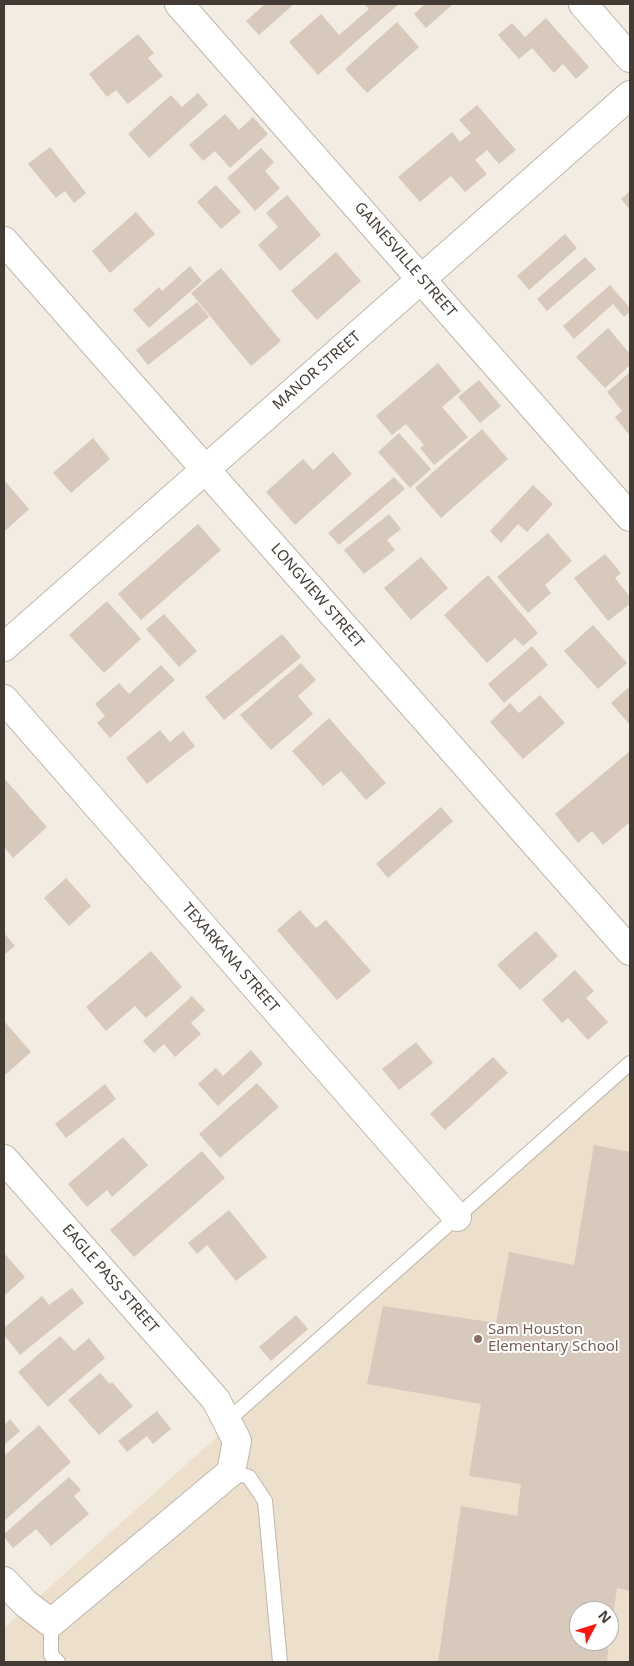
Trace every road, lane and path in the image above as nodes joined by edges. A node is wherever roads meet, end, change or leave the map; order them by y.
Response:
1 (179, 4) edge
2 (583, 4) edge
3 (630, 58) edge
4 (630, 95) edge
5 (4, 242) edge
6 (422, 279) junction
7 (205, 470) junction
8 (630, 516) edge
9 (4, 647) edge
10 (4, 699) edge
11 (630, 951) edge
12 (630, 1063) edge
13 (4, 1158) edge
14 (457, 1217) junction
15 (221, 1411) junction
16 (231, 1472) junction
17 (4, 1581) edge
18 (51, 1622) junction
19 (58, 1662) edge
20 (280, 1662) edge

1 - 6 street, GAINESVILLE STREET
2 - 3 street
4 - 6 street, MANOR STREET
5 - 7 street, LONGVIEW STREET
6 - 7 street, MANOR STREET
6 - 8 street, GAINESVILLE STREET
7 - 9 street, MANOR STREET
7 - 11 street, LONGVIEW STREET
10 - 14 street, TEXARKANA STREET
12 - 14 lane
13 - 15 street, EAGLE PASS STREET
14 - 15 lane
15 - 16 street, EAGLE PASS STREET
16 - 18 street
16 - 20 lane
17 - 18 street
18 - 19 lane

